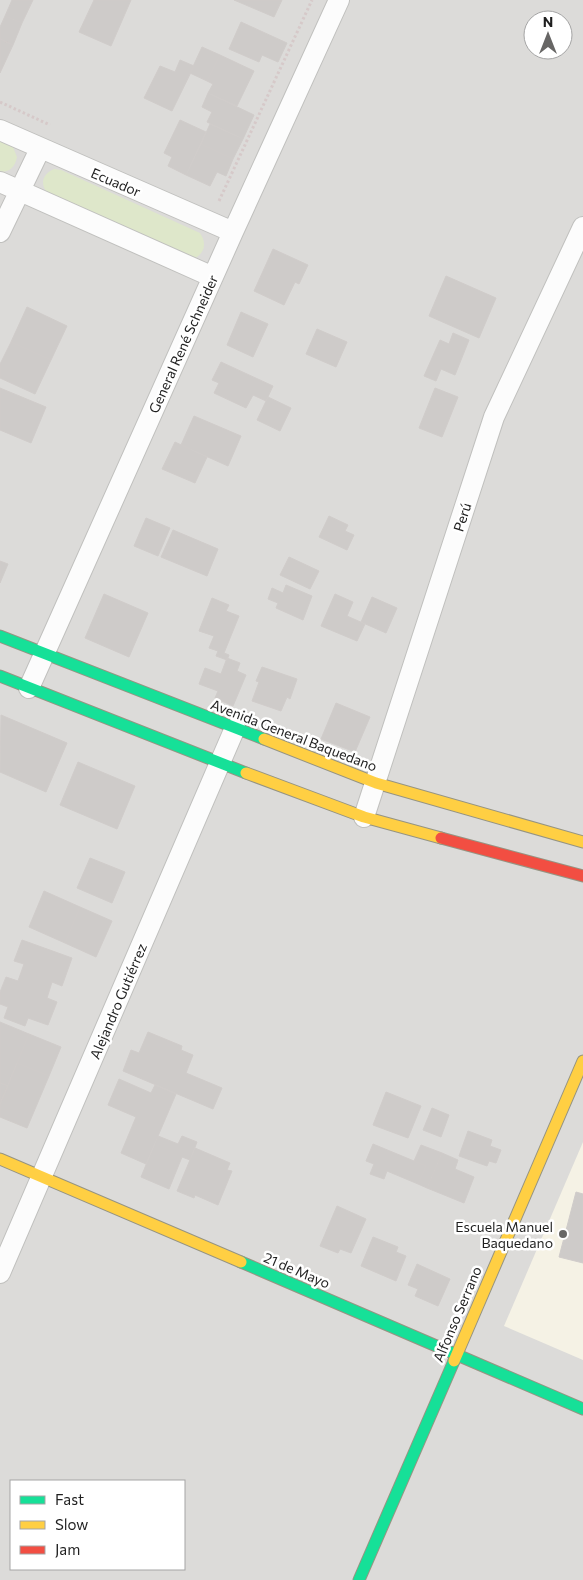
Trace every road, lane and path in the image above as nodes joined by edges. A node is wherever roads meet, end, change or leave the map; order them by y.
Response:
1 (312, 0) edge
2 (339, 0) edge
3 (0, 102) edge
4 (54, 127) dead end
5 (0, 130) edge
6 (40, 148) junction
7 (0, 182) edge
8 (20, 191) junction
9 (218, 203) dead end
10 (583, 227) edge
11 (0, 232) edge
12 (233, 232) junction
13 (213, 277) junction
14 (0, 636) edge
15 (44, 654) junction
16 (0, 676) edge
17 (29, 688) junction
18 (235, 728) junction
19 (220, 763) junction
20 (376, 783) junction
21 (364, 817) junction
22 (583, 842) edge
23 (583, 876) edge
24 (583, 1060) edge
25 (0, 1160) edge
26 (42, 1177) junction
27 (0, 1273) edge
28 (456, 1354) junction
29 (583, 1409) edge
30 (359, 1580) edge

1 - 9 path
2 - 12 street, General René Schneider
3 - 4 path
5 - 6 street, Ecuador
6 - 8 street
6 - 12 street, Ecuador
7 - 8 street
8 - 11 street
8 - 13 street
10 - 20 street, Perú
12 - 13 street, General René Schneider
13 - 15 street, General René Schneider
14 - 15 main road, Avenida General Baquedano
15 - 17 street, General René Schneider
15 - 18 main road, Avenida General Baquedano
16 - 17 main road
17 - 19 main road
18 - 19 street, Alejandro Gutiérrez
18 - 20 main road, Avenida General Baquedano
19 - 21 main road
19 - 26 street, Alejandro Gutiérrez
20 - 21 street, Perú
20 - 22 main road, Avenida General Baquedano
21 - 23 main road
24 - 28 main road, Alfonso Serrano
25 - 26 main road, 21 de Mayo
26 - 27 street, Alejandro Gutiérrez
26 - 28 main road, 21 de Mayo
28 - 29 main road, 21 de Mayo
28 - 30 main road, Alfonso Serrano

